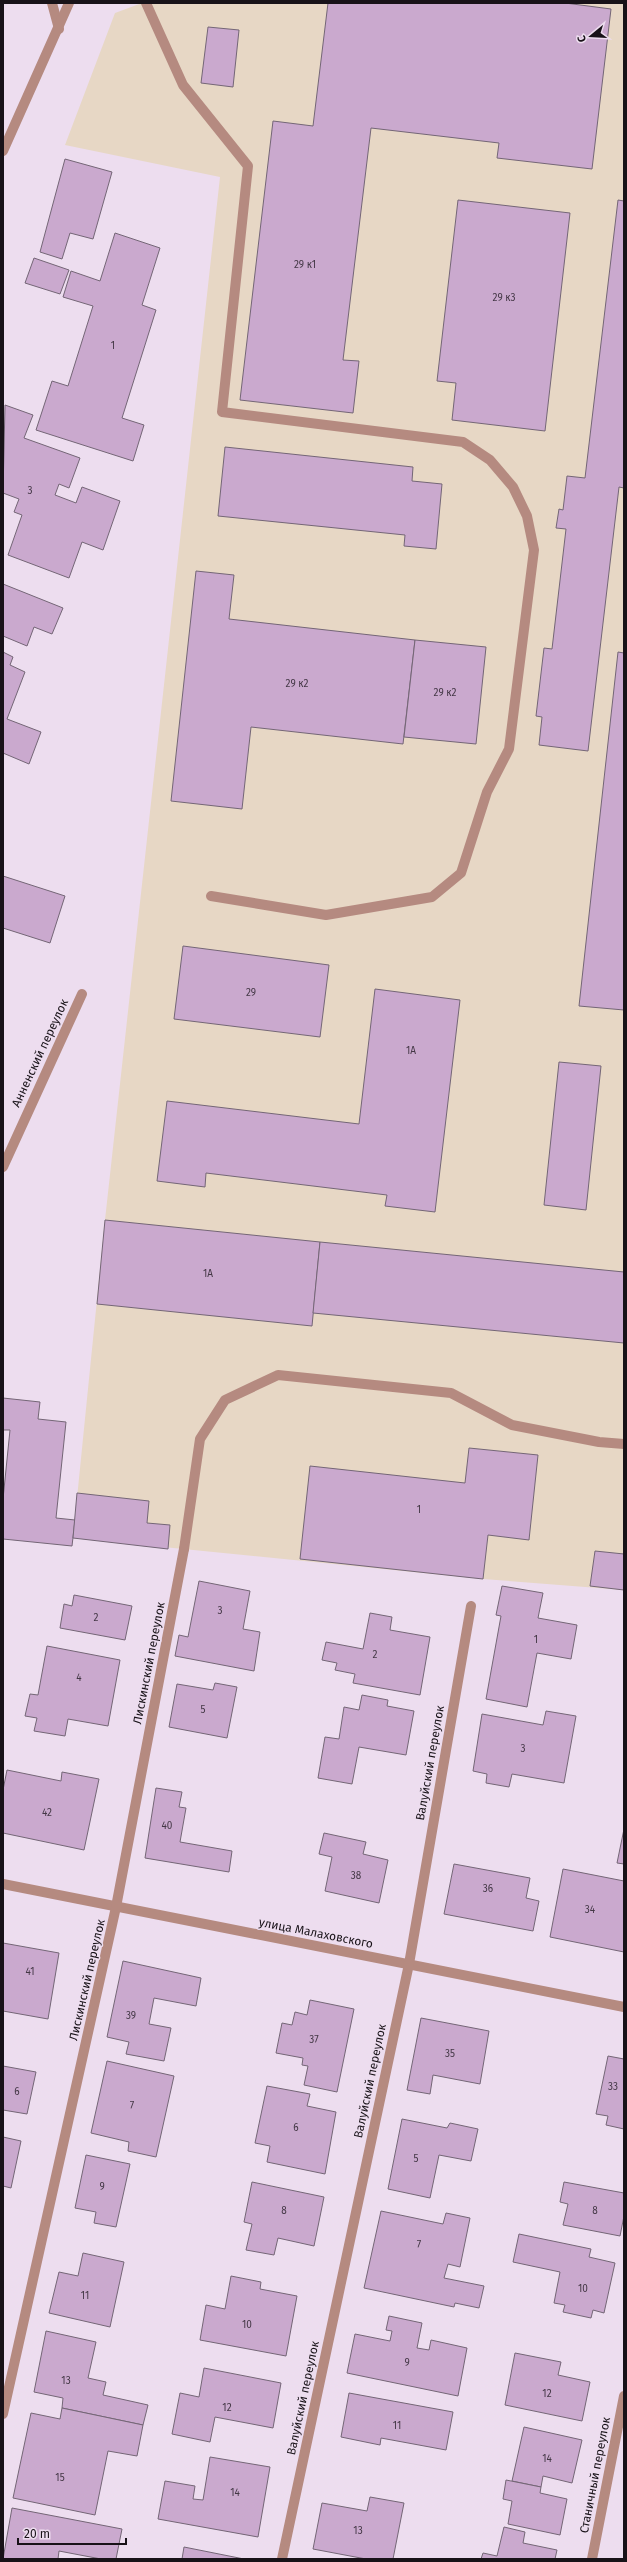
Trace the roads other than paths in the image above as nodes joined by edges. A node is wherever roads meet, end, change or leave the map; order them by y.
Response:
1 (52, 3) edge
2 (69, 3) edge
3 (146, 3) edge
4 (59, 29) junction
5 (3, 151) edge
6 (211, 896) dead end
7 (82, 994) dead end
8 (3, 1167) edge
9 (624, 1444) edge
10 (471, 1606) dead end
11 (3, 1884) edge
12 (116, 1908) junction
13 (408, 1964) junction
14 (624, 2007) edge
15 (624, 2396) edge
16 (3, 2414) edge
17 (282, 2559) edge
18 (592, 2559) edge

1 - 4 street
2 - 4 street
3 - 6 street
4 - 5 street
7 - 8 street, Анненский переулок
9 - 12 street, Лискинский переулок
10 - 13 street, Валуйский переулок
11 - 12 street, улица Малаховского
12 - 13 street, улица Малаховского
12 - 16 street, Лискинский переулок
13 - 14 street, улица Малаховского
13 - 17 street, Валуйский переулок
15 - 18 street, Станичный переулок

